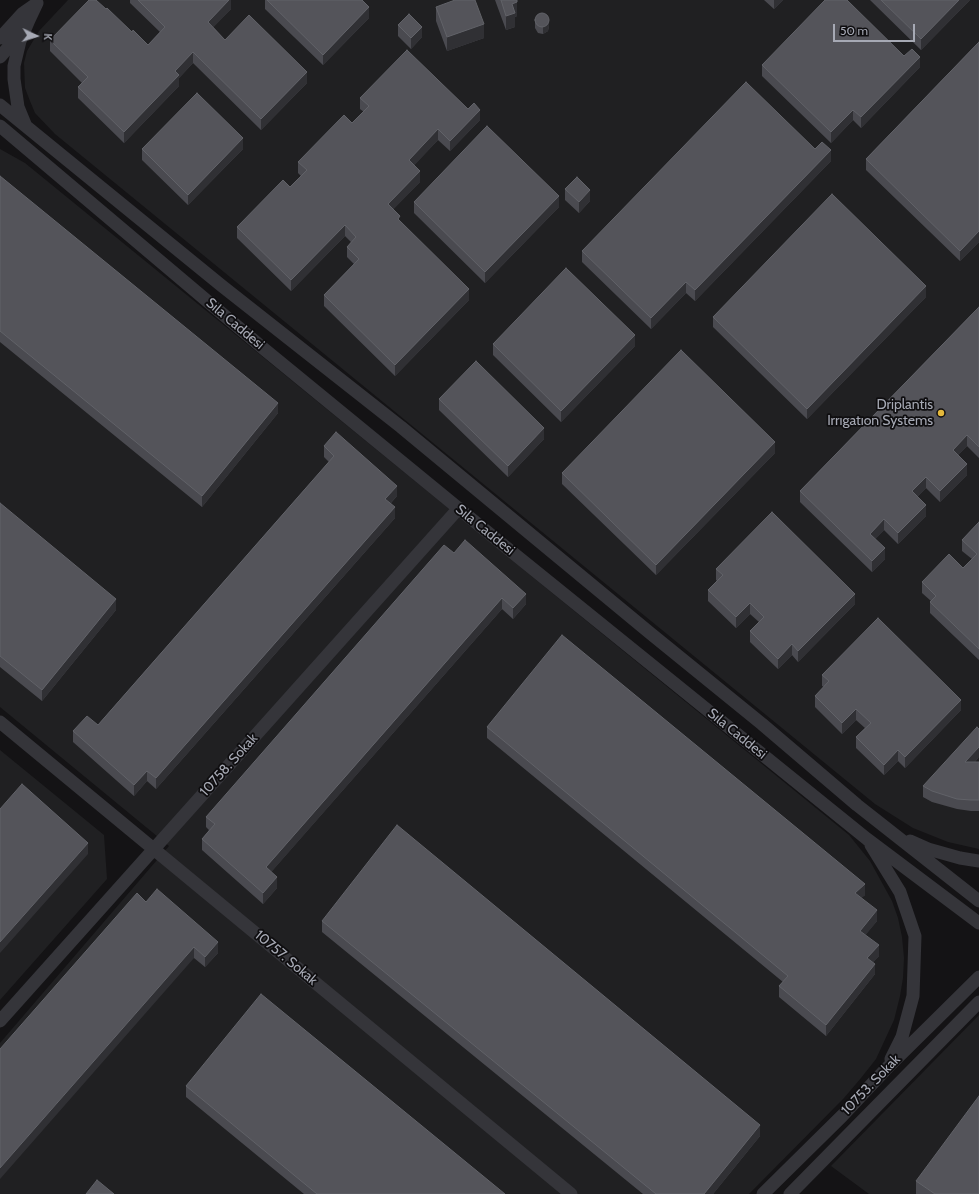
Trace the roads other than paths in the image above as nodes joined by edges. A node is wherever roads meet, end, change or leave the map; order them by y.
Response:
1 (38, 2) edge
2 (26, 17) junction
3 (0, 23) edge
4 (0, 38) edge
5 (0, 57) edge
6 (0, 105) edge
7 (25, 125) junction
8 (0, 126) edge
9 (0, 136) edge
10 (16, 139) junction
11 (459, 508) junction
12 (0, 722) edge
13 (895, 835) junction
14 (867, 839) junction
15 (154, 849) junction
16 (979, 860) edge
17 (979, 901) edge
18 (979, 923) edge
19 (979, 977) edge
20 (979, 1002) edge
21 (0, 1021) edge
22 (886, 1069) junction
23 (571, 1194) edge
24 (763, 1194) edge
25 (790, 1194) edge

1 - 2 street
2 - 3 street
2 - 4 street
2 - 5 street
2 - 7 street
6 - 7 street, Sıla Caddesi
7 - 13 street, Sıla Caddesi
8 - 10 street, Sıla Caddesi
9 - 10 street
10 - 11 street, Sıla Caddesi
11 - 14 street, Sıla Caddesi
11 - 15 street, 10758. Sokak
12 - 15 street, 10757. Sokak
13 - 16 street
13 - 17 street, Sıla Caddesi
14 - 18 street, Sıla Caddesi
14 - 22 street
15 - 21 street, 10758. Sokak
15 - 23 street, 10757. Sokak
19 - 22 street, 10753. Sokak
20 - 25 street, 10753. Sokak
22 - 24 street, 10753. Sokak

